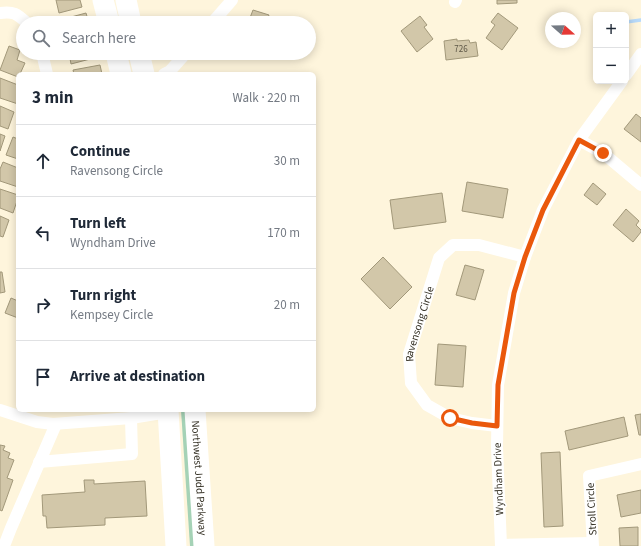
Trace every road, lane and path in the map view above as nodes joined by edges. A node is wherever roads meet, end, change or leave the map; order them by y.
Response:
1 (103, 0) edge
2 (126, 0) edge
3 (232, 0) edge
4 (0, 13) edge
5 (18, 16) edge
6 (107, 16) edge
7 (129, 16) edge
8 (218, 16) edge
9 (641, 54) edge
10 (44, 60) edge
11 (118, 60) edge
12 (141, 60) edge
13 (180, 60) edge
14 (629, 71) edge
15 (47, 72) edge
16 (121, 72) edge
17 (144, 72) edge
18 (168, 72) edge
19 (620, 84) edge
20 (579, 140) junction
21 (641, 185) edge
22 (525, 257) junction
23 (0, 410) edge
24 (163, 412) edge
25 (168, 412) edge
26 (195, 412) edge
27 (131, 418) junction
28 (56, 424) junction
29 (497, 426) junction
30 (39, 462) junction
31 (641, 464) edge
32 (592, 544) edge
33 (4, 546) edge
34 (176, 546) edge
35 (204, 546) edge
36 (501, 546) edge

1 - 6 highway
2 - 7 highway
3 - 8 street
4 - 5 street
9 - 14 street
10 - 15 street
11 - 16 highway
12 - 17 highway
13 - 18 street
19 - 20 street, Wyndham Drive
20 - 21 street
20 - 22 street, Wyndham Drive
22 - 29 street, Wyndham Drive
22 - 29 street, Ravensong Circle
23 - 28 street
24 - 27 street
25 - 34 highway
26 - 35 highway, Northwest Judd Parkway
27 - 28 street
27 - 30 street
28 - 30 street
29 - 36 street, Wyndham Drive
30 - 33 street
31 - 32 street, Stroll Circle
32 - 36 street

